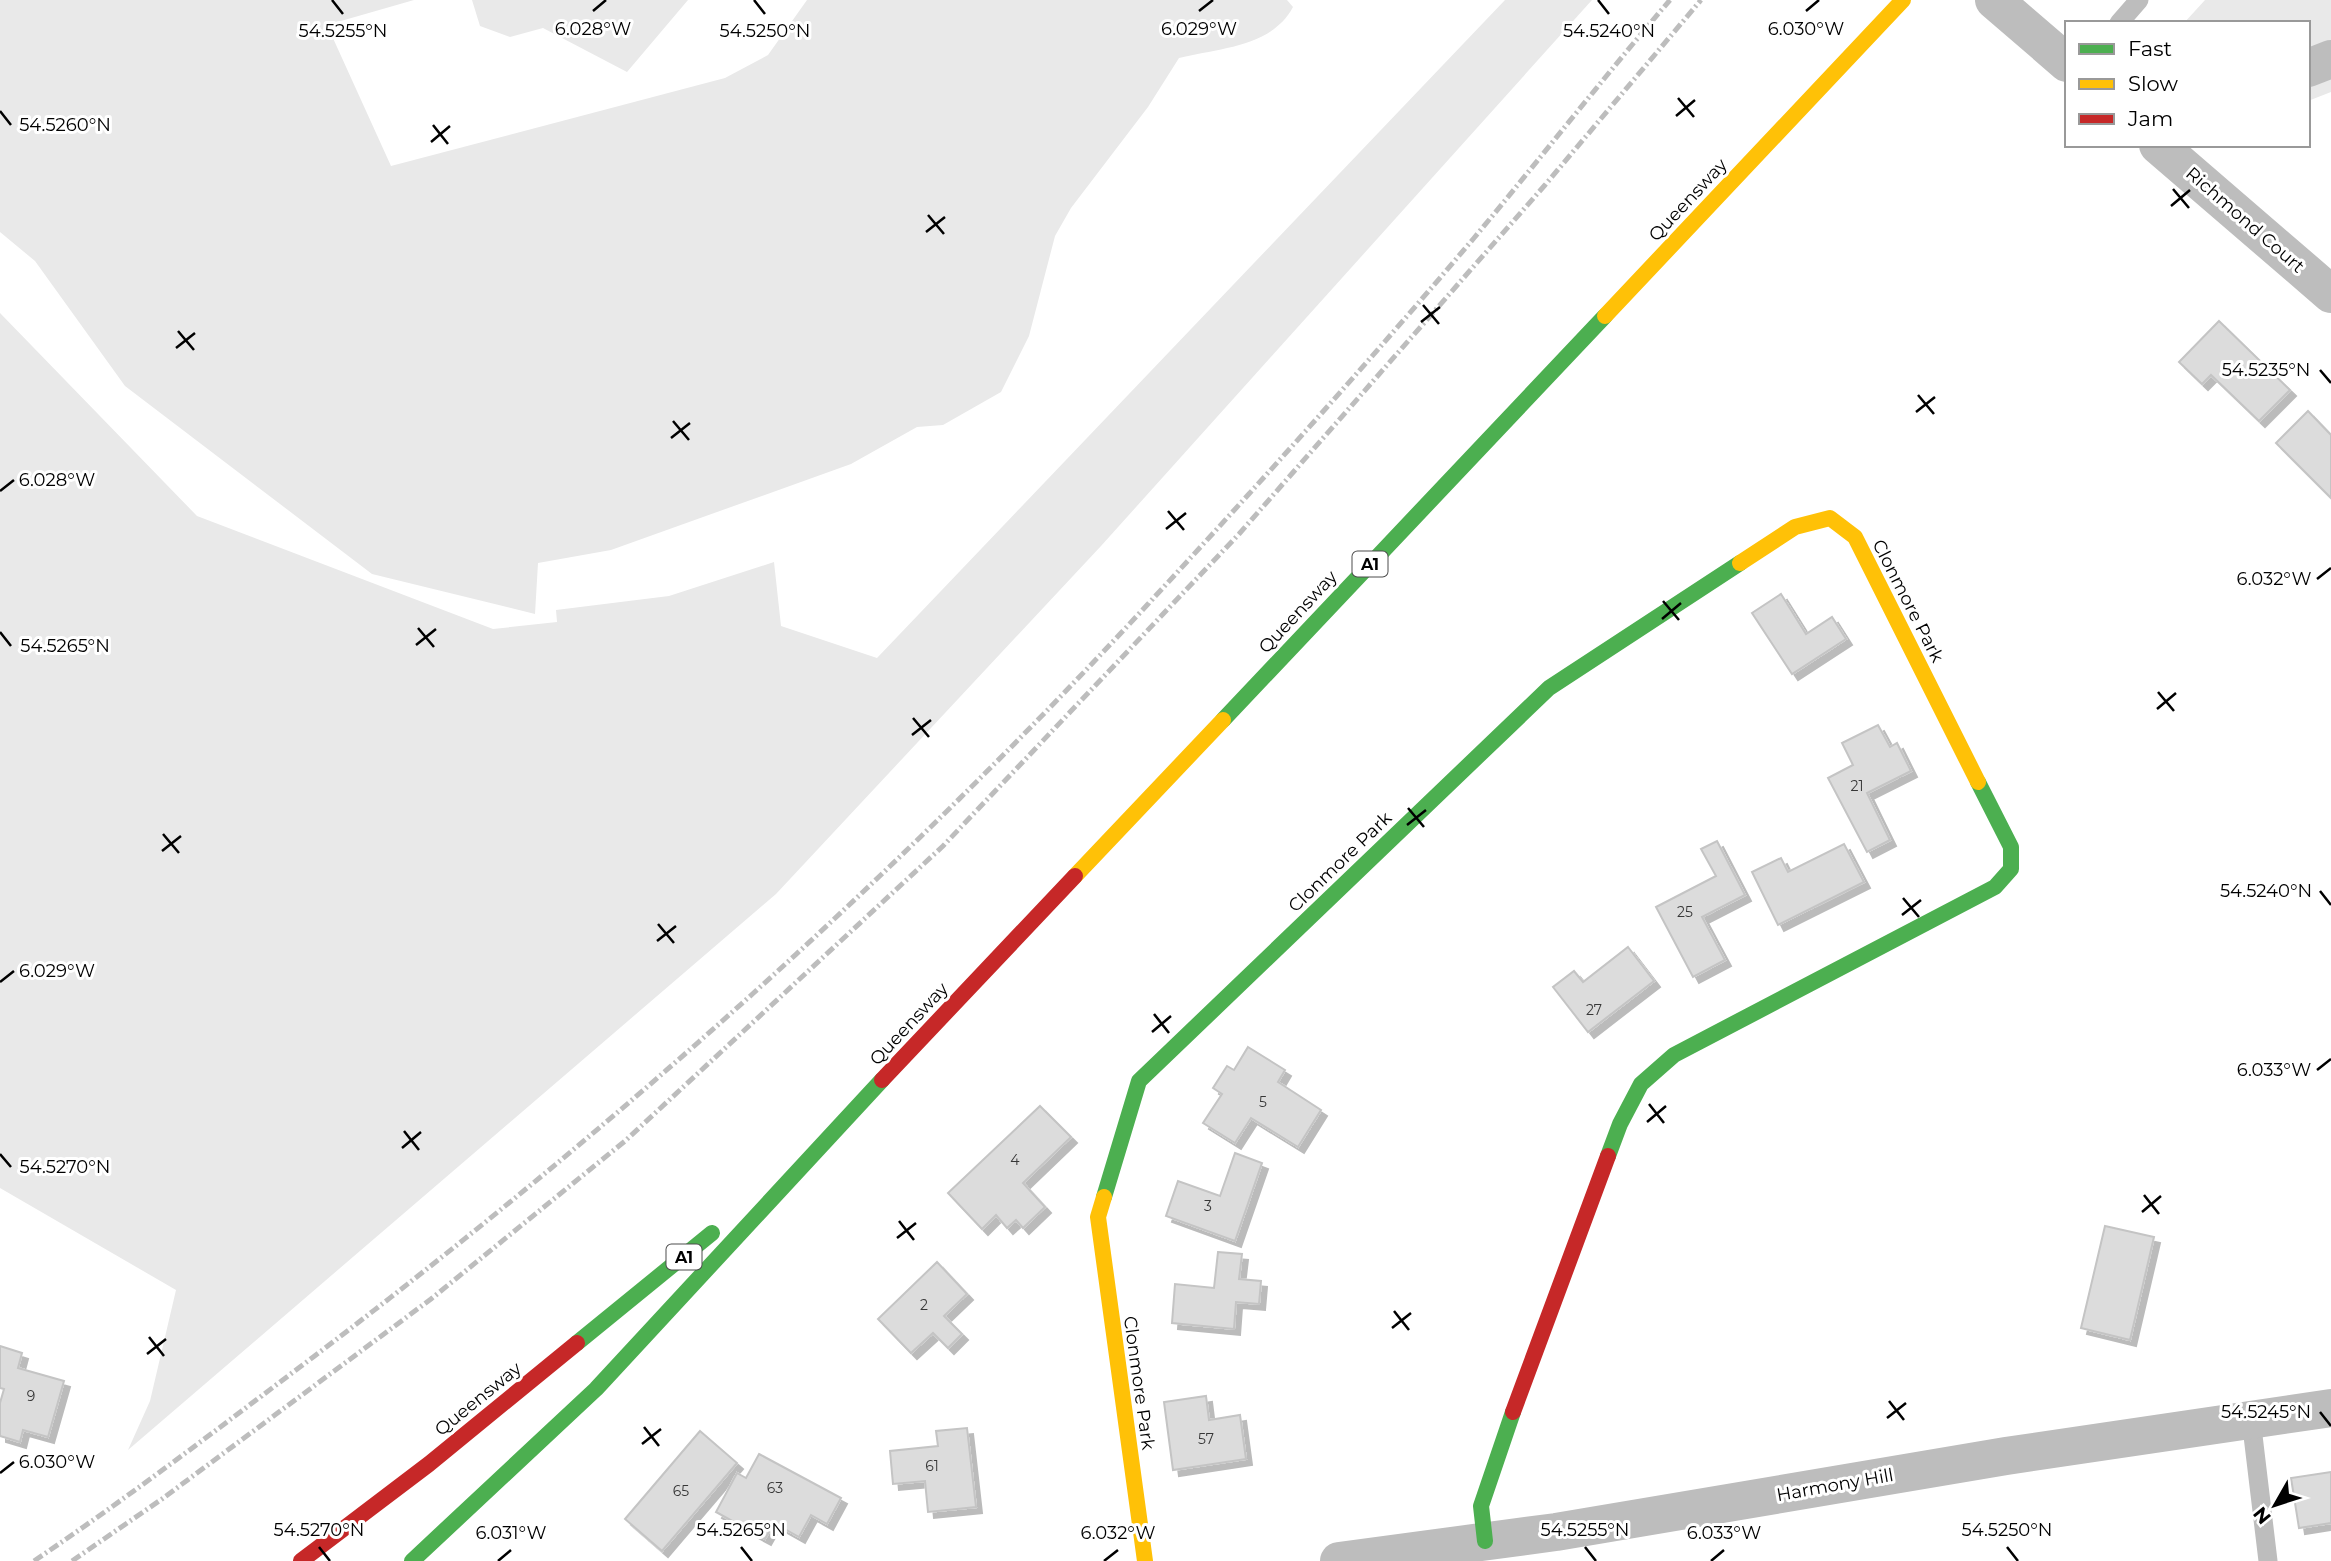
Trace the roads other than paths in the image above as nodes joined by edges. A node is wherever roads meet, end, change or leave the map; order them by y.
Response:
1 (1903, 0) edge
2 (1994, 0) edge
3 (2139, 0) edge
4 (2121, 21) edge
5 (2331, 59) edge
6 (2065, 61) edge
7 (2310, 67) edge
8 (2171, 149) edge
9 (2331, 294) edge
10 (837, 1128) junction
11 (2331, 1408) edge
12 (2250, 1419) junction
13 (1485, 1541) junction
14 (1558, 1547) edge
15 (301, 1561) edge
16 (412, 1561) edge
17 (1145, 1561) edge
18 (1339, 1561) edge
19 (2268, 1561) edge

1 - 10 main road, Queensway / A1
2 - 6 street
3 - 4 lane
5 - 7 street
8 - 9 street, Richmond Court
10 - 15 main road, Queensway / A1
10 - 16 main road, Queensway / A1
11 - 12 street, Harmony Hill
12 - 14 street, Harmony Hill
12 - 19 lane
13 - 14 street, Harmony Hill
13 - 17 main road, Clonmore Park
13 - 18 street, Harmony Hill

